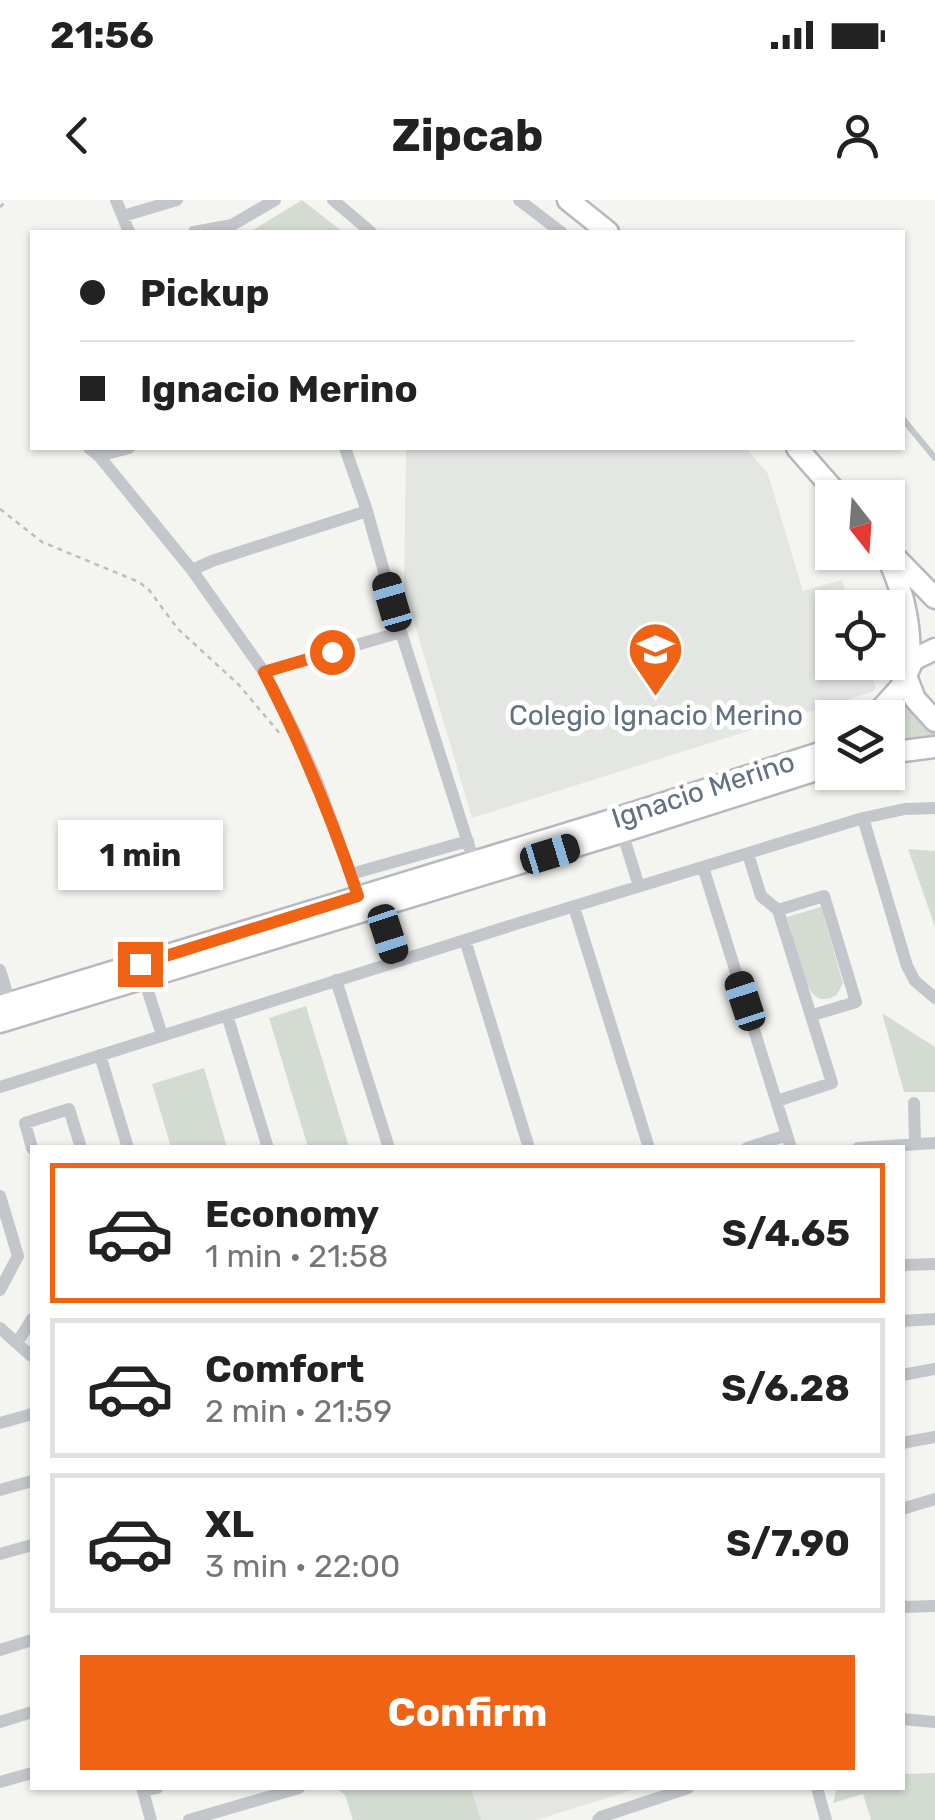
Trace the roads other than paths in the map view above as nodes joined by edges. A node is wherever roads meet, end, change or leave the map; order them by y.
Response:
1 (116, 200) edge
2 (178, 200) edge
3 (275, 200) edge
4 (334, 200) edge
5 (520, 200) edge
6 (568, 200) edge
7 (123, 216) junction
8 (233, 229) edge
9 (128, 230) edge
10 (370, 230) edge
11 (558, 230) edge
12 (606, 230) edge
13 (905, 422) edge
14 (347, 450) edge
15 (800, 450) edge
16 (94, 452) edge
17 (935, 458) edge
18 (826, 480) edge
19 (367, 511) junction
20 (905, 569) edge
21 (192, 570) junction
22 (893, 570) edge
23 (935, 598) edge
24 (401, 632) junction
25 (935, 649) edge
26 (907, 671) junction
27 (264, 672) junction
28 (889, 700) edge
29 (935, 721) edge
30 (935, 746) edge
31 (905, 750) edge
32 (815, 754) edge
33 (815, 770) edge
34 (935, 808) edge
35 (863, 818) junction
36 (622, 832) junction
37 (748, 854) junction
38 (473, 859) junction
39 (703, 868) junction
40 (351, 874) junction
41 (640, 886) junction
42 (367, 904) junction
43 (574, 907) junction
44 (778, 910) junction
45 (465, 940) junction
46 (396, 961) junction
47 (0, 970) edge
48 (144, 978) junction
49 (336, 980) junction
50 (935, 998) edge
51 (3, 1011) edge
52 (227, 1015) junction
53 (812, 1015) junction
54 (162, 1035) junction
55 (100, 1055) junction
56 (0, 1088) edge
57 (777, 1101) junction
58 (914, 1102) dead end
59 (789, 1141) edge
60 (935, 1142) edge
61 (916, 1144) junction
62 (31, 1145) edge
63 (80, 1145) edge
64 (127, 1145) edge
65 (267, 1145) edge
66 (388, 1145) edge
67 (528, 1145) edge
68 (648, 1145) edge
69 (905, 1145) edge
70 (0, 1196) edge
71 (935, 1264) edge
72 (905, 1266) edge
73 (0, 1290) edge
74 (935, 1319) edge
75 (905, 1320) edge
76 (30, 1322) edge
77 (0, 1328) edge
78 (17, 1343) junction
79 (30, 1355) edge
80 (935, 1369) edge
81 (905, 1375) edge
82 (30, 1415) edge
83 (0, 1423) edge
84 (935, 1437) edge
85 (905, 1443) edge
86 (30, 1482) edge
87 (0, 1490) edge
88 (935, 1499) edge
89 (905, 1508) edge
90 (30, 1546) edge
91 (0, 1554) edge
92 (935, 1606) edge
93 (905, 1607) edge
94 (30, 1641) edge
95 (0, 1650) edge
96 (30, 1713) edge
97 (905, 1719) edge
98 (0, 1722) edge
99 (935, 1722) edge
100 (30, 1774) edge
101 (0, 1782) edge
102 (150, 1790) edge
103 (292, 1790) edge
104 (682, 1790) edge
105 (817, 1790) edge
106 (238, 1806) junction
107 (822, 1819) edge
108 (151, 1820) edge
109 (188, 1820) edge
110 (242, 1820) edge
111 (598, 1820) edge

1 - 7 street
2 - 7 street
3 - 8 street
4 - 10 street
5 - 11 street
6 - 12 main road
7 - 9 street
13 - 17 lane
14 - 19 street
15 - 18 main road
16 - 21 street
19 - 21 street
19 - 24 street
20 - 23 main road
21 - 27 street
22 - 26 main road
24 - 27 street
24 - 38 street
25 - 26 main road
26 - 28 main road
26 - 29 main road
27 - 40 street
30 - 31 main road
32 - 38 main road, Ignacio Merino
33 - 36 main road
34 - 35 street
35 - 37 street
35 - 50 street
36 - 38 main road
36 - 41 street
37 - 39 street
37 - 44 street
38 - 40 street
38 - 42 main road
39 - 41 street
39 - 57 street
40 - 42 street
41 - 43 street
42 - 46 street
42 - 48 main road
42 - 51 main road
43 - 45 street
43 - 68 street
44 - 53 street
44 - 53 street
45 - 46 street
45 - 67 street
46 - 49 street
47 - 51 street
48 - 51 main road
48 - 54 street
49 - 52 street
49 - 66 street
52 - 54 street
52 - 65 street
53 - 57 street
54 - 55 street
55 - 56 street
55 - 64 street
57 - 59 street
58 - 61 street
60 - 61 street
61 - 69 street
62 - 63 street
70 - 73 street
71 - 72 street
74 - 75 street
76 - 78 street
77 - 78 street
78 - 79 street
80 - 81 street
82 - 83 street
84 - 85 street
86 - 87 street
88 - 89 street
90 - 91 street
92 - 93 street
94 - 95 street
96 - 98 street
97 - 99 street
100 - 101 street
102 - 108 street
103 - 106 street
104 - 111 street
105 - 107 street
106 - 109 street
106 - 110 street

